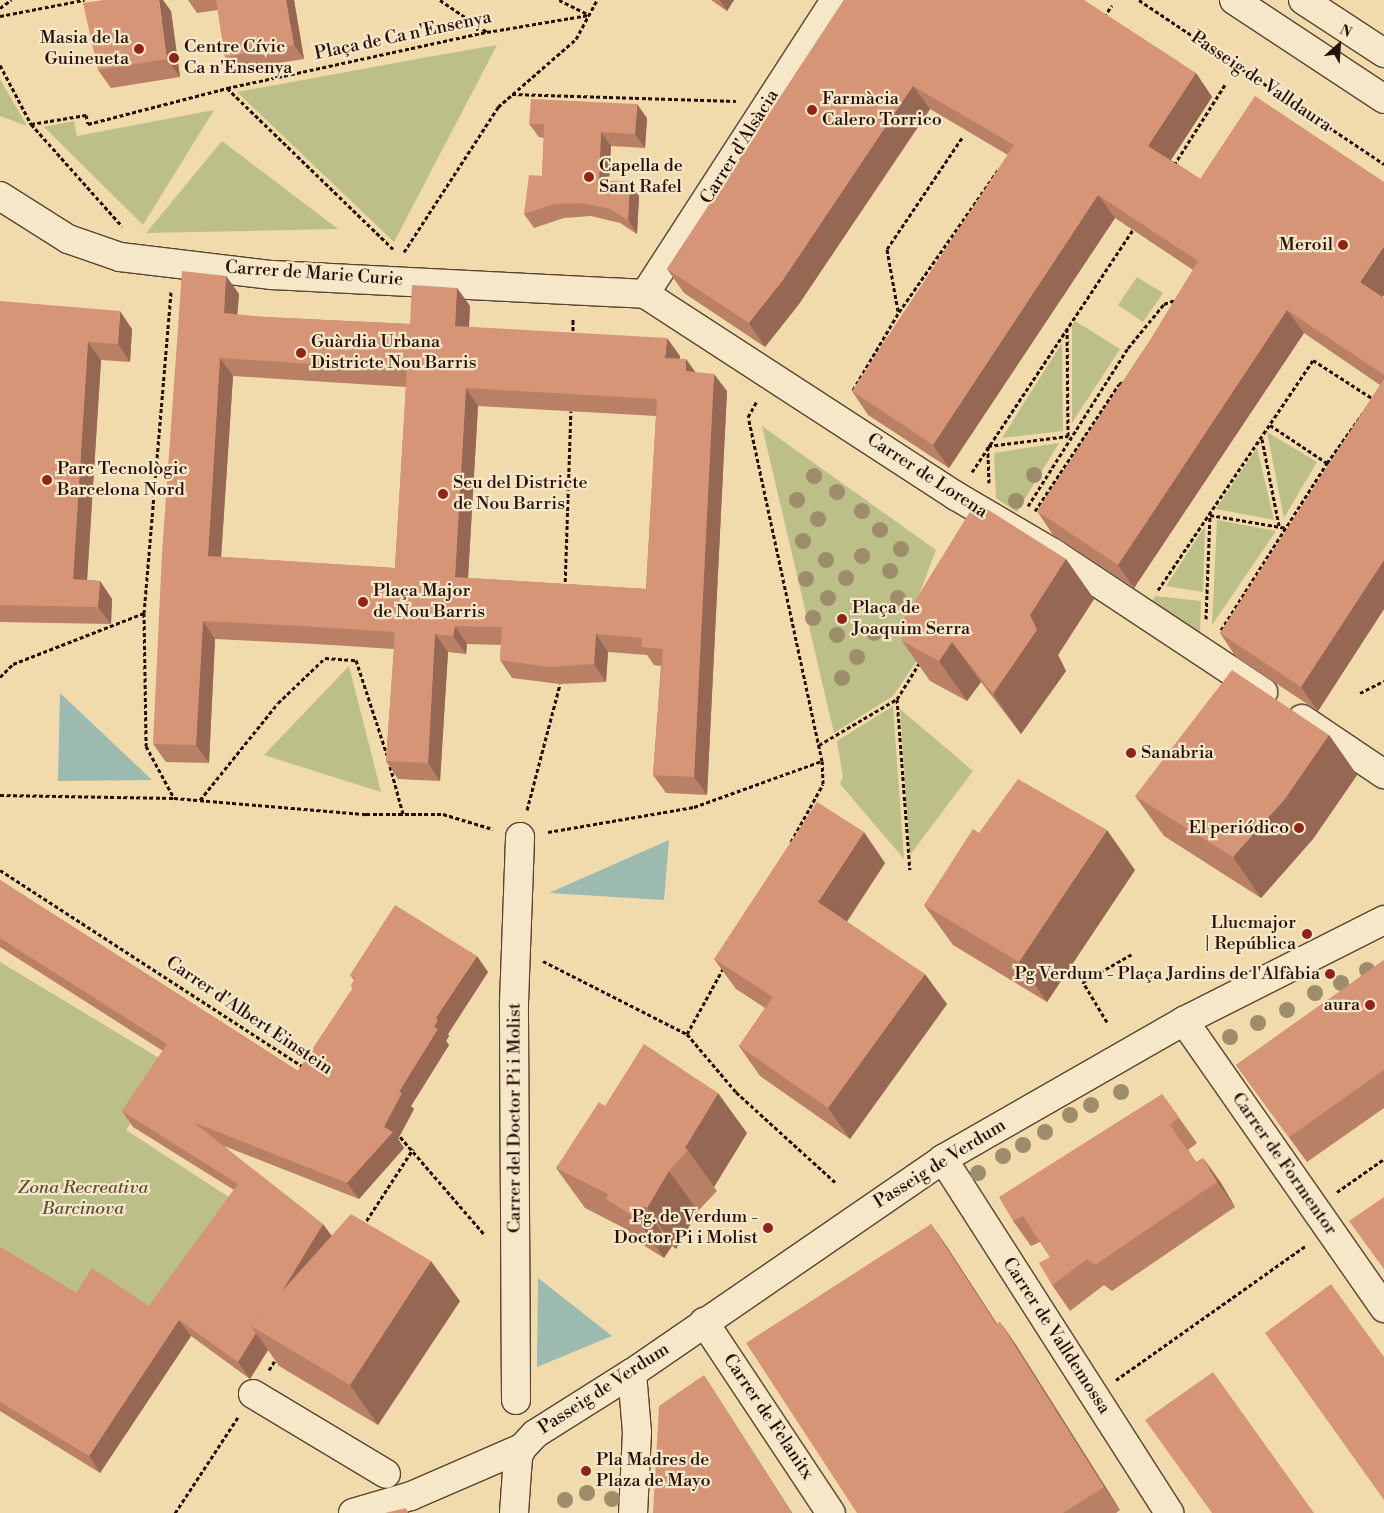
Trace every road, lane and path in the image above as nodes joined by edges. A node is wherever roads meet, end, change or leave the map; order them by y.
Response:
1 (11, 0) edge
2 (84, 0) edge
3 (440, 0) edge
4 (559, 0) edge
5 (597, 0) edge
6 (835, 0) edge
7 (1139, 0) edge
8 (1234, 0) edge
9 (1304, 0) edge
10 (1112, 5) dead end
11 (0, 8) edge
12 (589, 15) junction
13 (0, 16) edge
14 (1103, 19) edge
15 (488, 32) junction
16 (1381, 46) edge
17 (0, 65) edge
18 (1355, 81) junction
19 (1226, 83) dead end
20 (227, 88) junction
21 (512, 94) junction
22 (1384, 99) edge
23 (741, 101) dead end
24 (31, 124) junction
25 (962, 138) edge
26 (1384, 164) edge
27 (1171, 169) edge
28 (998, 170) edge
29 (0, 196) edge
30 (126, 230) dead end
31 (1133, 230) edge
32 (172, 287) dead end
33 (645, 294) junction
34 (1182, 298) edge
35 (898, 312) junction
36 (573, 314) dead end
37 (1067, 327) junction
38 (573, 341) edge
39 (1131, 377) edge
40 (851, 393) edge
41 (761, 394) dead end
42 (1372, 398) junction
43 (1378, 398) edge
44 (571, 411) edge
45 (1270, 425) junction
46 (1070, 437) junction
47 (1261, 438) junction
48 (988, 446) junction
49 (1327, 462) junction
50 (968, 478) dead end
51 (989, 484) dead end
52 (1024, 513) dead end
53 (1210, 515) junction
54 (1030, 518) dead end
55 (1279, 526) junction
56 (1286, 528) junction
57 (565, 591) edge
58 (1157, 592) dead end
59 (144, 613) junction
60 (1206, 626) dead end
61 (1220, 632) edge
62 (922, 658) edge
63 (0, 677) edge
64 (1384, 681) edge
65 (560, 684) edge
66 (1360, 693) dead end
67 (897, 699) junction
68 (819, 745) junction
69 (822, 761) junction
70 (1384, 774) edge
71 (0, 795) edge
72 (174, 798) junction
73 (200, 801) junction
74 (403, 814) junction
75 (520, 837) junction
76 (790, 844) edge
77 (0, 870) edge
78 (910, 870) dead end
79 (1384, 920) edge
80 (518, 948) junction
81 (1132, 954) dead end
82 (725, 965) edge
83 (1184, 1021) junction
84 (1107, 1022) dead end
85 (687, 1034) junction
86 (304, 1068) edge
87 (393, 1130) edge
88 (413, 1149) junction
89 (943, 1159) junction
90 (1384, 1159) edge
91 (835, 1182) dead end
92 (1331, 1197) dead end
93 (359, 1232) edge
94 (489, 1241) dead end
95 (1309, 1244) dead end
96 (1384, 1308) edge
97 (704, 1322) junction
98 (279, 1354) edge
99 (632, 1373) junction
100 (1111, 1383) dead end
101 (253, 1394) junction
102 (516, 1400) dead end
103 (522, 1448) junction
104 (386, 1474) dead end
105 (175, 1513) edge
106 (353, 1513) edge
107 (514, 1513) edge
108 (632, 1513) edge
109 (831, 1513) edge
110 (1169, 1513) edge

1 - 11 path
2 - 13 path
3 - 15 path
4 - 12 path
5 - 12 path
6 - 33 street, Carrer d'Alsàcia
7 - 26 path, Passeig de Valldaura
8 - 18 street
9 - 16 street
10 - 14 path
12 - 15 path, Plaça de Ca n'Ensenya
12 - 21 path
15 - 20 path, Plaça de Ca n'Ensenya
16 - 18 street
17 - 24 path
18 - 22 street
19 - 27 path
20 - 21 path
20 - 24 path, Plaça de Ca n'Ensenya
21 - 23 path
24 - 30 path
25 - 35 path
28 - 35 path
29 - 33 street, Carrer de Marie Curie
31 - 37 path
32 - 59 path
33 - 70 street, Carrer de Lorena
34 - 46 path
35 - 40 path
36 - 38 path
37 - 46 path
37 - 48 path
39 - 54 path
41 - 68 path
42 - 43 path
42 - 45 path
42 - 49 path
44 - 57 path
45 - 47 path
45 - 49 path
46 - 48 path
46 - 52 path
47 - 53 path
47 - 55 path
48 - 50 path
48 - 51 path
49 - 56 path
53 - 55 path
53 - 58 path
53 - 60 path
55 - 56 path
56 - 61 path
59 - 63 path
59 - 72 path
62 - 67 path
64 - 66 path
65 - 75 path
67 - 68 path
67 - 78 path
68 - 69 path
69 - 75 path
69 - 76 path
71 - 72 path
72 - 73 path
73 - 74 path
73 - 74 path
74 - 75 path
75 - 80 street, Carrer del Doctor Pi i Molist
77 - 86 path, Carrer d'Albert Einstein
79 - 83 street, Passeig de Verdum
80 - 85 path
80 - 102 street, Carrer del Doctor Pi i Molist
81 - 84 path
82 - 85 path
83 - 89 street, Passeig de Verdum
83 - 96 street, Carrer de Formentor
85 - 91 path
87 - 88 path
88 - 93 path
88 - 94 path
89 - 97 street, Passeig de Verdum
89 - 110 street, Carrer de Valldemossa
90 - 92 path
95 - 100 path
97 - 99 street, Passeig de Verdum
97 - 109 street, Carrer de Felanitx
98 - 101 path
99 - 103 street, Passeig de Verdum
99 - 108 street
101 - 104 street
101 - 105 path
103 - 106 street
103 - 107 street

